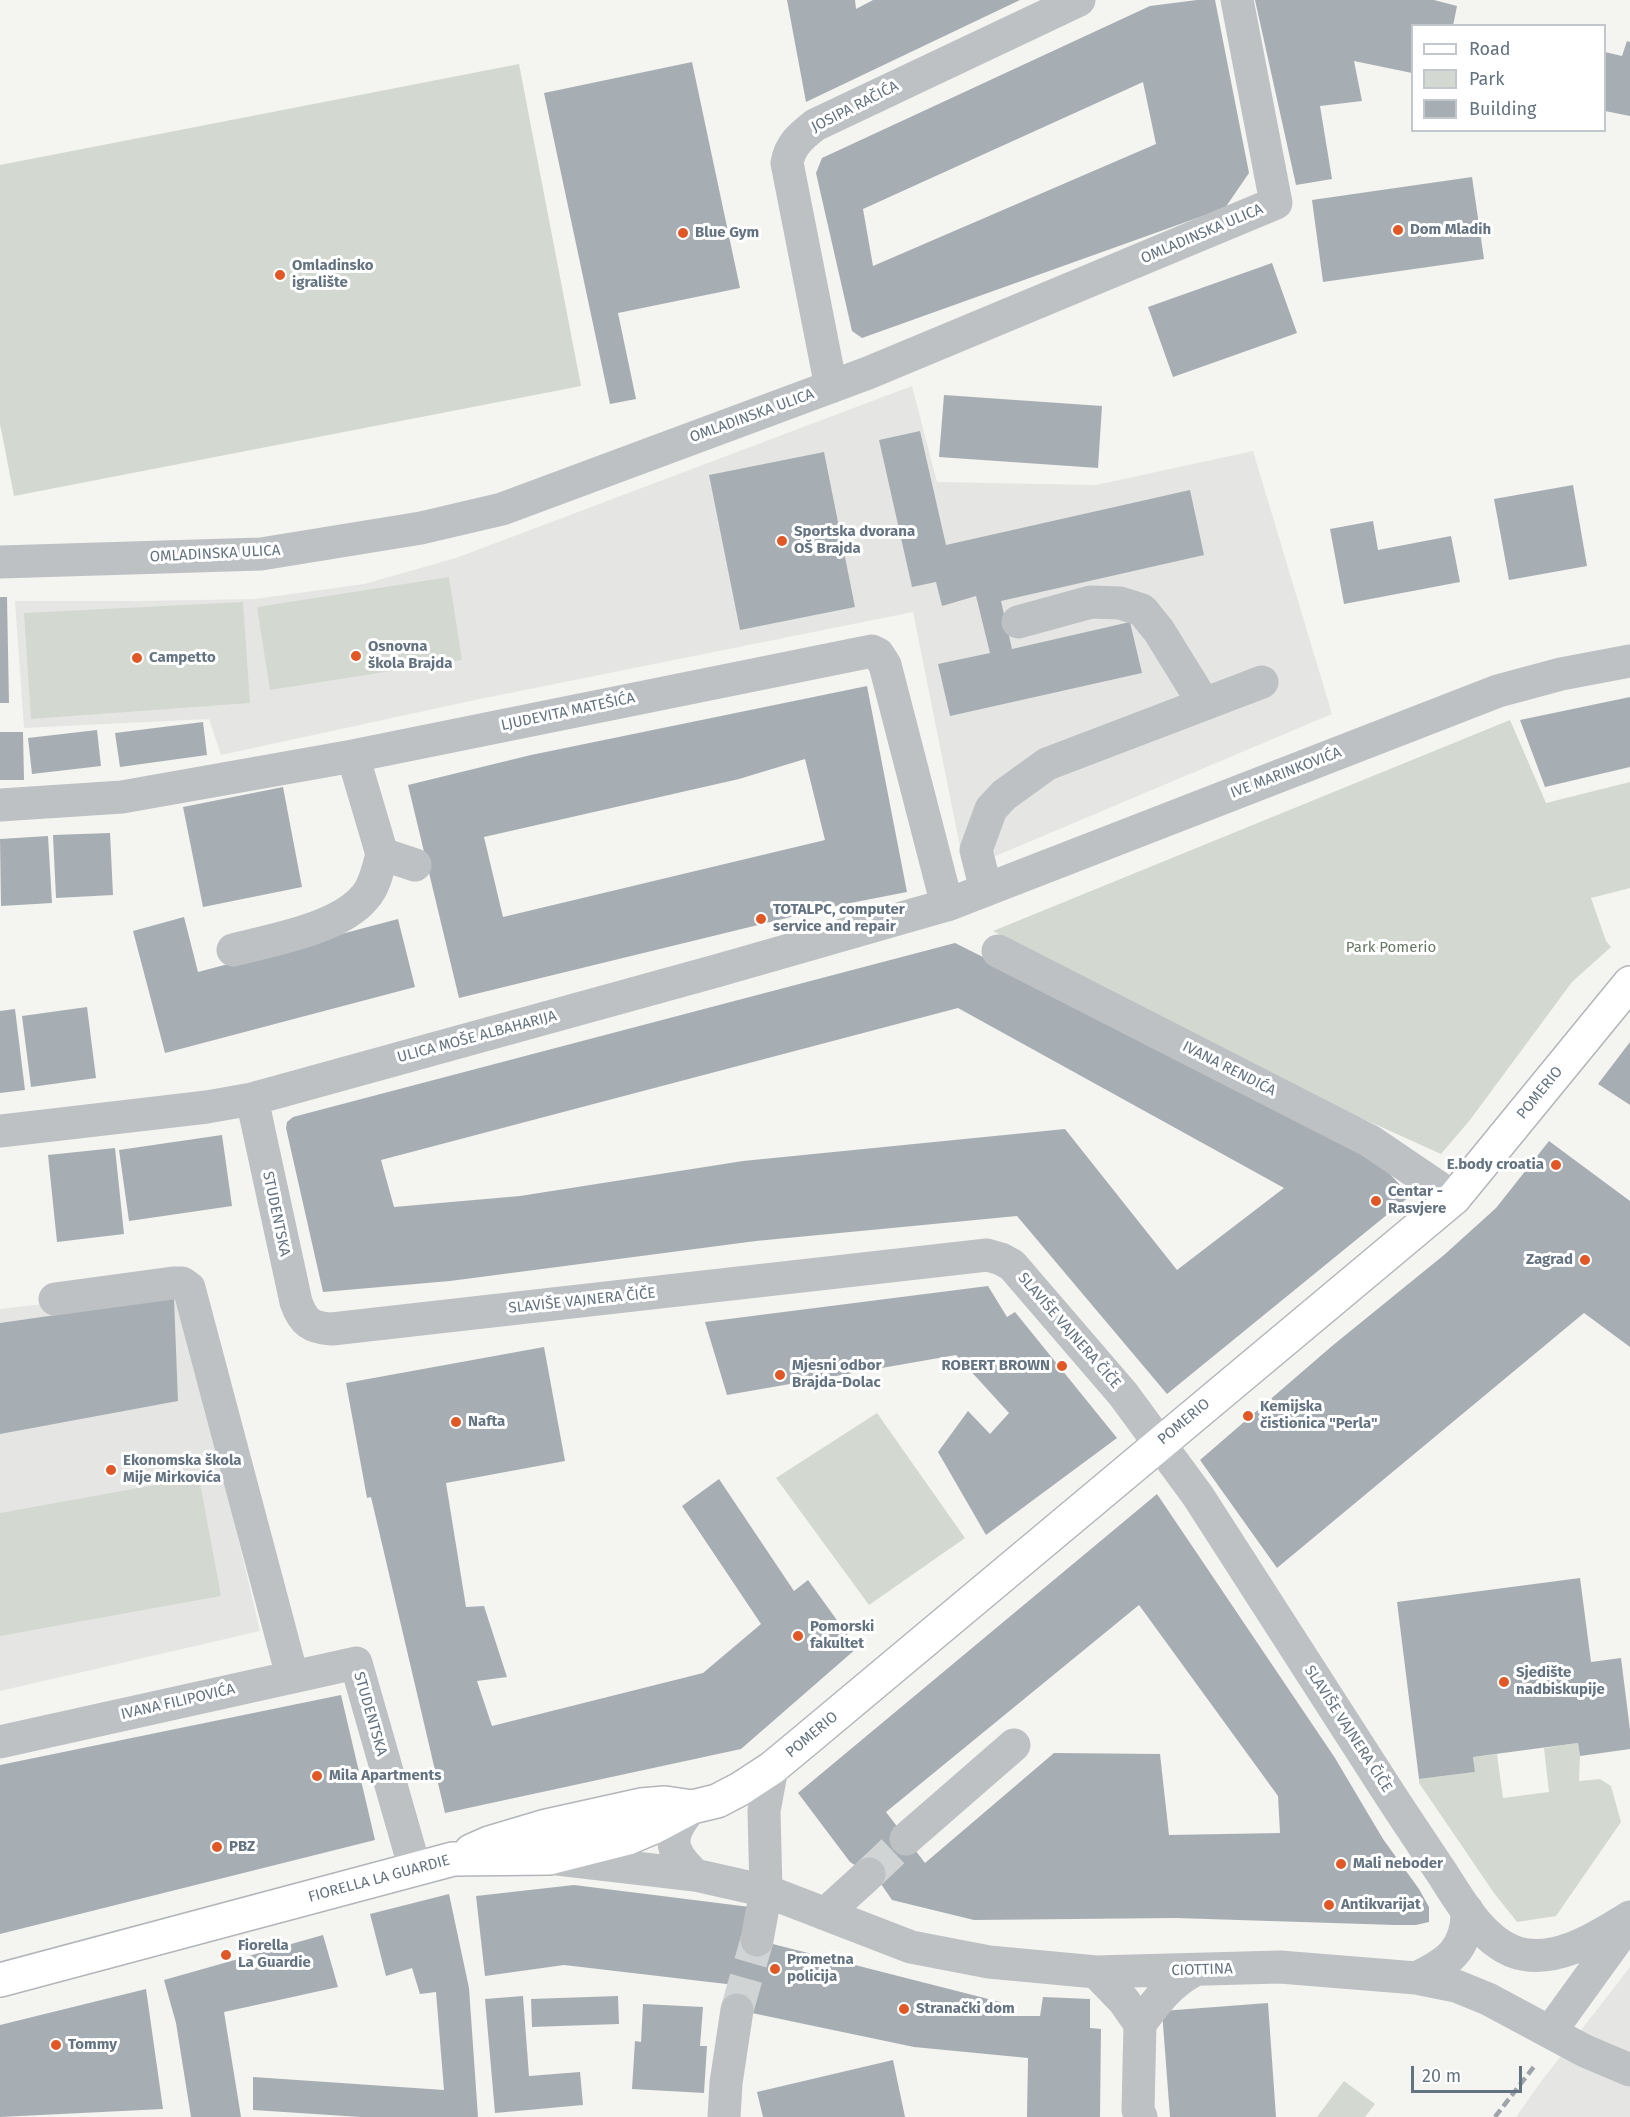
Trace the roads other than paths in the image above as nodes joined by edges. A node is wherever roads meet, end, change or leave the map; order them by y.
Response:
1 (1079, 0) edge
2 (1237, 0) edge
3 (831, 387) junction
4 (0, 562) edge
5 (1018, 622) dead end
6 (1630, 661) edge
7 (1262, 682) dead end
8 (1204, 705) junction
9 (353, 756) junction
10 (0, 805) edge
11 (382, 854) junction
12 (415, 865) dead end
13 (986, 890) junction
14 (947, 905) junction
15 (233, 950) dead end
16 (998, 951) dead end
17 (1630, 983) edge
18 (252, 1099) junction
19 (0, 1131) edge
20 (1454, 1198) junction
21 (55, 1299) dead end
22 (310, 1325) joint
23 (1160, 1442) junction
24 (356, 1663) joint
25 (292, 1676) junction
26 (0, 1742) edge
27 (1014, 1745) dead end
28 (772, 1768) junction
29 (692, 1807) junction
30 (906, 1839) tunnel mouth
31 (549, 1858) junction
32 (453, 1859) junction
33 (415, 1869) junction
34 (869, 1874) tunnel mouth
35 (695, 1875) junction
36 (766, 1891) junction
37 (1467, 1910) junction
38 (825, 1914) junction
39 (1630, 1917) edge
40 (1630, 1921) edge
41 (757, 1940) tunnel mouth
42 (1193, 1971) junction
43 (1096, 1972) junction
44 (1416, 1978) junction
45 (0, 1980) edge
46 (737, 2010) tunnel mouth
47 (1140, 2024) junction
48 (1550, 2031) junction
49 (1630, 2070) edge
50 (1135, 2115) edge
51 (724, 2117) edge

1 - 3 street, JOSIPA RAČIĆA
2 - 3 street, OMLADINSKA ULICA
3 - 4 street, OMLADINSKA ULICA
5 - 8 street
6 - 13 street, IVE MARINKOVIĆA
7 - 8 street
8 - 13 street
9 - 10 street, LJUDEVITA MATEŠIĆA
9 - 11 street
9 - 14 street, LJUDEVITA MATEŠIĆA
11 - 12 street
11 - 15 street
13 - 14 street, IVE MARINKOVIĆA
14 - 18 street, ULICA MOŠE ALBAHARIJA
16 - 20 street, IVANA RENDIĆA
17 - 20 main road, POMERIO
18 - 19 street, ULICA MOŠE ALBAHARIJA
18 - 22 street, STUDENTSKA
20 - 23 main road, POMERIO
21 - 25 street
22 - 23 street, SLAVIŠE VAJNERA ČIČE
23 - 28 main road, POMERIO
23 - 37 street, SLAVIŠE VAJNERA ČIČE
24 - 25 street, IVANA FILIPOVIĆA
24 - 33 street, STUDENTSKA
25 - 26 street, IVANA FILIPOVIĆA
27 - 30 street
28 - 29 main road, POMERIO
28 - 36 street
29 - 31 main road, POMERIO
29 - 32 main road, POMERIO
29 - 35 street
31 - 32 main road, FIORELLA LA GUARDIE
31 - 35 street, FIORELLA LA GUARDIE
32 - 33 main road, FIORELLA LA GUARDIE
33 - 45 main road, FIORELLA LA GUARDIE
34 - 38 street
35 - 36 street, FIORELLA LA GUARDIE
36 - 38 street, CIOTTINA
36 - 41 street
37 - 39 street, SLAVIŠE VAJNERA ČIČE
37 - 44 street
38 - 43 street, CIOTTINA
40 - 48 street
42 - 43 street, CIOTTINA
42 - 44 street, CIOTTINA
42 - 47 street
43 - 47 street
44 - 48 street, CIOTTINA
46 - 51 street
47 - 50 street
48 - 49 street, CIOTTINA

